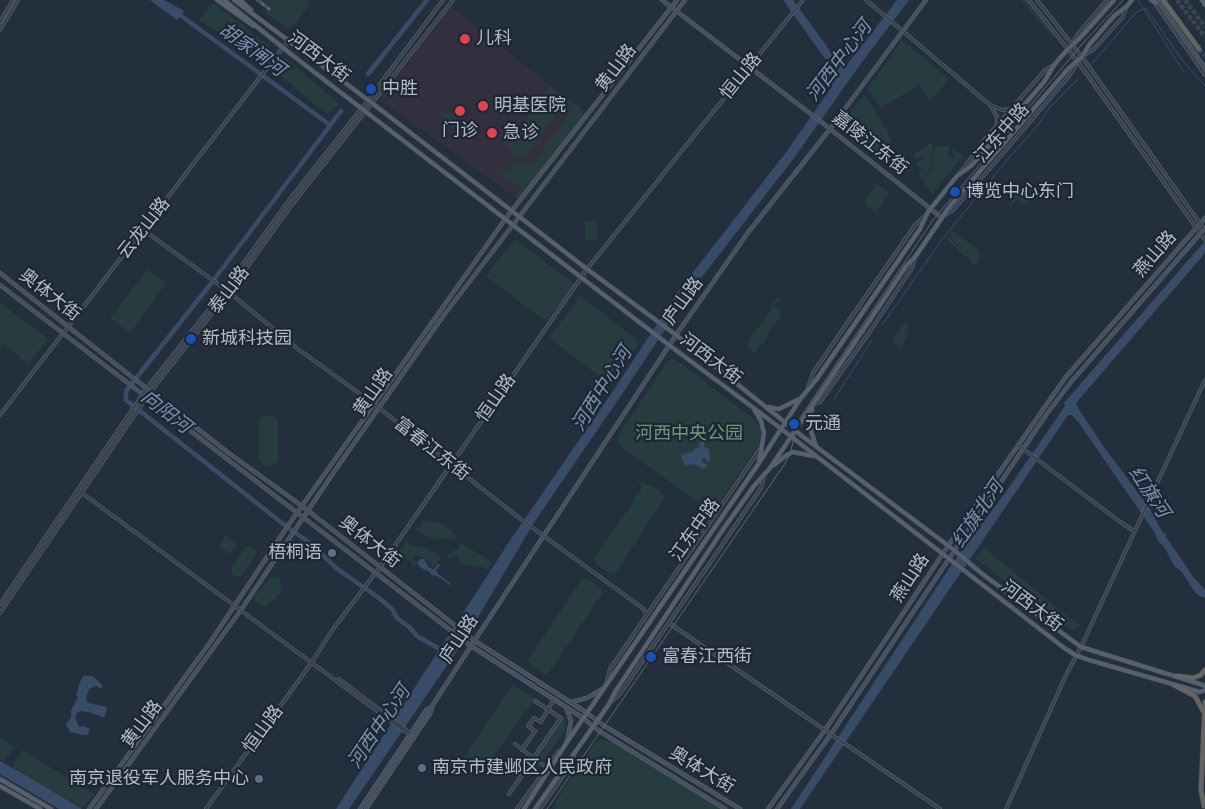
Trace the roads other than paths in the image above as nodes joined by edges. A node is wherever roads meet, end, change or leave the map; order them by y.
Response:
1 (13, 0) edge
2 (18, 0) edge
3 (217, 0) edge
4 (224, 0) edge
5 (234, 0) edge
6 (240, 0) edge
7 (443, 0) edge
8 (453, 0) edge
9 (662, 0) edge
10 (677, 0) edge
11 (685, 0) edge
12 (803, 0) edge
13 (866, 0) edge
14 (926, 0) edge
15 (1029, 0) edge
16 (1037, 0) edge
17 (1107, 0) edge
18 (1114, 0) edge
19 (1132, 0) edge
20 (1163, 0) edge
21 (1202, 0) edge
22 (1155, 1) edge
23 (1205, 5) edge
24 (1127, 6) junction
25 (671, 7) junction
26 (676, 11) junction
27 (5, 14) junction
28 (8, 16) junction
29 (261, 20) junction
30 (0, 22) edge
31 (259, 28) junction
32 (0, 30) edge
33 (903, 30) junction
34 (288, 41) junction
35 (1072, 44) junction
36 (283, 48) junction
37 (1068, 48) junction
38 (1199, 49) tunnel mouth
39 (1082, 57) junction
40 (1078, 62) junction
41 (1054, 65) junction
42 (749, 66) junction
43 (1205, 69) edge
44 (1205, 75) edge
45 (370, 102) junction
46 (990, 104) junction
47 (364, 109) junction
48 (1013, 109) junction
49 (997, 126) junction
50 (830, 129) junction
51 (957, 176) junction
52 (511, 211) junction
53 (930, 211) junction
54 (518, 217) junction
55 (506, 218) junction
56 (942, 218) junction
57 (1205, 218) edge
58 (1200, 223) junction
59 (513, 224) junction
60 (1196, 228) junction
61 (142, 229) junction
62 (1205, 229) edge
63 (1200, 234) junction
64 (1205, 240) edge
65 (587, 269) junction
66 (0, 273) edge
67 (582, 277) junction
68 (0, 286) edge
69 (225, 289) junction
70 (229, 292) junction
71 (69, 326) junction
72 (63, 333) junction
73 (676, 335) junction
74 (669, 345) junction
75 (1205, 380) edge
76 (147, 388) junction
77 (151, 391) junction
78 (142, 394) junction
79 (146, 397) junction
80 (801, 398) junction
81 (374, 404) junction
82 (813, 405) junction
83 (766, 406) junction
84 (753, 407) junction
85 (379, 408) junction
86 (0, 415) edge
87 (785, 422) junction
88 (781, 429) junction
89 (795, 430) junction
90 (791, 438) junction
91 (1018, 445) junction
92 (816, 446) junction
93 (761, 448) junction
94 (1024, 449) junction
95 (816, 457) junction
96 (451, 463) junction
97 (759, 463) junction
98 (770, 468) junction
99 (765, 474) junction
100 (78, 490) junction
101 (82, 493) junction
102 (302, 506) junction
103 (297, 512) junction
104 (308, 512) junction
105 (304, 518) junction
106 (1134, 531) junction
107 (543, 535) junction
108 (948, 546) junction
109 (954, 550) junction
110 (943, 554) junction
111 (949, 558) junction
112 (380, 567) junction
113 (375, 573) junction
114 (0, 604) edge
115 (234, 605) junction
116 (241, 610) junction
117 (0, 613) edge
118 (646, 616) junction
119 (669, 623) junction
120 (475, 641) junction
121 (471, 646) junction
122 (1080, 647) junction
123 (1075, 655) junction
124 (312, 662) junction
125 (1205, 670) edge
126 (1176, 676) junction
127 (1174, 685) junction
128 (604, 688) junction
129 (1205, 689) edge
130 (554, 699) junction
131 (535, 701) dead end
132 (571, 702) junction
133 (1205, 702) edge
134 (609, 704) junction
135 (432, 706) junction
136 (566, 706) junction
137 (548, 710) junction
138 (587, 713) junction
139 (584, 718) junction
140 (1204, 718) edge
141 (598, 720) junction
142 (593, 726) junction
143 (825, 730) junction
144 (411, 734) junction
145 (831, 734) junction
146 (567, 742) junction
147 (514, 744) dead end
148 (577, 747) junction
149 (522, 750) junction
150 (534, 758) junction
151 (543, 765) dead end
152 (0, 779) edge
153 (0, 786) edge
154 (509, 794) dead end
155 (1205, 797) edge
156 (1204, 808) edge
157 (40, 809) edge
158 (51, 809) edge
159 (89, 809) edge
160 (96, 809) edge
161 (206, 809) edge
162 (360, 809) edge
163 (366, 809) edge
164 (517, 809) edge
165 (524, 809) edge
166 (534, 809) edge
167 (540, 809) edge
168 (725, 809) edge
169 (740, 809) edge
170 (768, 809) edge
171 (777, 809) edge
172 (940, 809) edge
173 (1006, 809) edge

1 - 27 street
2 - 28 street
3 - 31 main road
4 - 31 main road, 河西大街
5 - 29 main road, 河西大街
6 - 29 main road
7 - 45 street, 泰山路
8 - 45 street, 泰山路
9 - 25 main road, 嘉陵江东街
10 - 25 main road, 黄山路
11 - 26 main road, 黄山路
12 - 42 street, 恒山路
13 - 33 street
14 - 33 main road, 庐山路
15 - 37 street
16 - 35 street
17 - 35 street
18 - 35 main road, 江东中路
19 - 24 main road, 江东中路
20 - 38 highway
21 - 23 main road
22 - 43 main road
22 - 44 street
24 - 39 main road, 江东中路
24 - 39 street, 江东中路
25 - 26 main road, 嘉陵江东街
25 - 52 main road, 黄山路
26 - 42 main road, 嘉陵江东街
26 - 54 main road, 黄山路
27 - 28 street
27 - 30 street
28 - 32 street
29 - 34 main road, 河西大街
31 - 36 main road, 河西大街
33 - 46 street
33 - 50 main road, 庐山路
34 - 36 street, 云龙山路
34 - 45 main road, 河西大街
35 - 37 main road, 江东中路
35 - 39 street
36 - 47 main road, 河西大街
36 - 61 street, 云龙山路
37 - 40 street
37 - 41 main road, 江东中路
39 - 40 main road, 江东中路
39 - 58 street
40 - 56 main road, 江东中路
40 - 60 street
41 - 48 street, 江东中路
41 - 51 main road, 江东中路
42 - 50 main road, 嘉陵江东街
42 - 65 street, 恒山路
45 - 47 street, 泰山路
45 - 52 main road, 河西大街
46 - 48 street
46 - 49 street
47 - 55 main road, 河西大街
47 - 69 street, 泰山路
47 - 70 street, 泰山路
48 - 49 street, 江东中路
49 - 51 street, 江东中路
50 - 53 main road, 嘉陵江东街
50 - 73 main road, 庐山路
51 - 53 main road, 江东中路
52 - 54 main road, 河西大街
52 - 55 main road, 黄山路
53 - 56 main road, 嘉陵江东街
53 - 80 main road, 江东中路
54 - 59 main road, 黄山路
54 - 65 main road, 河西大街
55 - 59 main road, 河西大街
55 - 81 main road, 黄山路
56 - 82 main road, 江东中路
57 - 58 main road, 燕山路
58 - 60 main road, 燕山路
58 - 62 street
59 - 67 main road, 河西大街
59 - 85 main road, 黄山路
60 - 63 street
60 - 91 main road, 燕山路
61 - 69 street, 富春江东街
61 - 71 street, 云龙山路
62 - 63 main road, 燕山路
63 - 64 street
63 - 94 main road, 燕山路
65 - 67 street, 恒山路
65 - 73 main road, 河西大街
66 - 71 main road, 奥体大街
67 - 74 main road, 河西大街
67 - 96 street, 恒山路
68 - 72 main road, 奥体大街
69 - 70 street, 富春江东街
69 - 76 street, 泰山路
70 - 77 street, 泰山路
70 - 81 street, 富春江东街
71 - 72 street, 云龙山路
71 - 76 main road, 奥体大街
72 - 78 main road, 奥体大街
72 - 86 street, 云龙山路
73 - 74 main road, 庐山路
73 - 83 main road, 河西大街
74 - 84 main road, 河西大街
74 - 107 main road, 庐山路
75 - 106 street
76 - 77 main road, 奥体大街
76 - 78 street, 泰山路
77 - 79 street, 泰山路
77 - 102 main road, 奥体大街
78 - 79 main road, 奥体大街
78 - 100 street, 泰山路
79 - 101 street, 泰山路
79 - 103 main road, 奥体大街
80 - 83 main road
80 - 87 main road, 江东中路
81 - 85 street, 富春江东街
81 - 102 main road, 黄山路
82 - 89 main road, 江东中路
82 - 92 main road
83 - 87 main road, 河西大街
84 - 88 main road, 河西大街
84 - 93 main road
85 - 96 street, 富春江东街
85 - 104 main road, 黄山路
87 - 88 main road, 江东中路
87 - 89 main road, 河西大街
88 - 90 main road, 河西大街
88 - 97 main road, 江东中路
89 - 90 main road, 江东中路
89 - 92 main road, 河西大街
90 - 95 main road, 河西大街
90 - 98 main road, 江东中路
91 - 94 street
91 - 108 main road, 燕山路
92 - 108 main road, 河西大街
93 - 97 main road
93 - 118 street, 江东中路
94 - 106 street
94 - 109 main road, 燕山路
95 - 98 main road
95 - 110 main road, 河西大街
96 - 107 street, 富春江东街
96 - 112 street, 恒山路
97 - 128 main road, 江东中路
98 - 99 main road, 江东中路
99 - 119 street, 江东中路
99 - 134 main road, 江东中路
100 - 101 street
100 - 114 street, 泰山路
101 - 115 street
101 - 117 street, 泰山路
102 - 103 main road, 黄山路
102 - 104 main road, 奥体大街
103 - 105 main road, 奥体大街
103 - 115 main road, 黄山路
104 - 105 main road, 黄山路
104 - 112 main road, 奥体大街
105 - 113 main road, 奥体大街
105 - 116 main road, 黄山路
106 - 122 street
107 - 118 street, 富春江东街
107 - 120 main road, 庐山路
108 - 109 main road, 河西大街
108 - 110 main road, 燕山路
109 - 111 main road, 燕山路
109 - 122 main road, 河西大街
110 - 111 main road, 河西大街
110 - 143 main road, 燕山路
111 - 123 main road, 河西大街
111 - 145 main road, 燕山路
112 - 113 street, 恒山路
112 - 120 main road, 奥体大街
113 - 121 main road, 奥体大街
113 - 124 street, 恒山路
115 - 116 street
115 - 159 main road, 黄山路
116 - 124 street
116 - 160 main road, 黄山路
118 - 128 street, 江东中路
119 - 134 street, 江东中路
119 - 143 street
120 - 121 main road, 庐山路
120 - 132 main road, 奥体大街
121 - 130 main road, 奥体大街
121 - 135 main road, 庐山路
122 - 123 street
122 - 126 main road, 河西大街
123 - 127 main road, 河西大街
123 - 173 street
124 - 144 street
124 - 161 street, 恒山路
125 - 126 highway
126 - 129 main road, 河西大街
127 - 129 main road, 河西大街
127 - 140 highway
128 - 132 main road
128 - 138 main road, 江东中路
130 - 136 main road, 奥体大街
130 - 137 street
131 - 137 street
132 - 138 main road, 奥体大街
133 - 140 highway
134 - 141 main road, 江东中路
135 - 144 main road, 庐山路
135 - 163 main road, 庐山路
136 - 139 main road, 奥体大街
136 - 146 main road
137 - 149 street
137 - 150 street
138 - 139 main road, 江东中路
138 - 141 main road, 奥体大街
139 - 142 main road, 奥体大街
139 - 146 main road, 江东中路
140 - 156 highway
141 - 142 main road, 江东中路
141 - 169 main road, 奥体大街
142 - 148 main road, 江东中路
142 - 168 main road, 奥体大街
143 - 145 street
143 - 170 main road, 燕山路
144 - 162 main road, 庐山路
145 - 171 main road, 燕山路
145 - 172 street
146 - 164 street, 江东中路
146 - 165 main road, 江东中路
147 - 149 street
148 - 166 main road, 江东中路
148 - 167 street, 江东中路
149 - 150 street
150 - 151 street
150 - 154 street
152 - 158 main road
153 - 157 main road
155 - 156 highway

